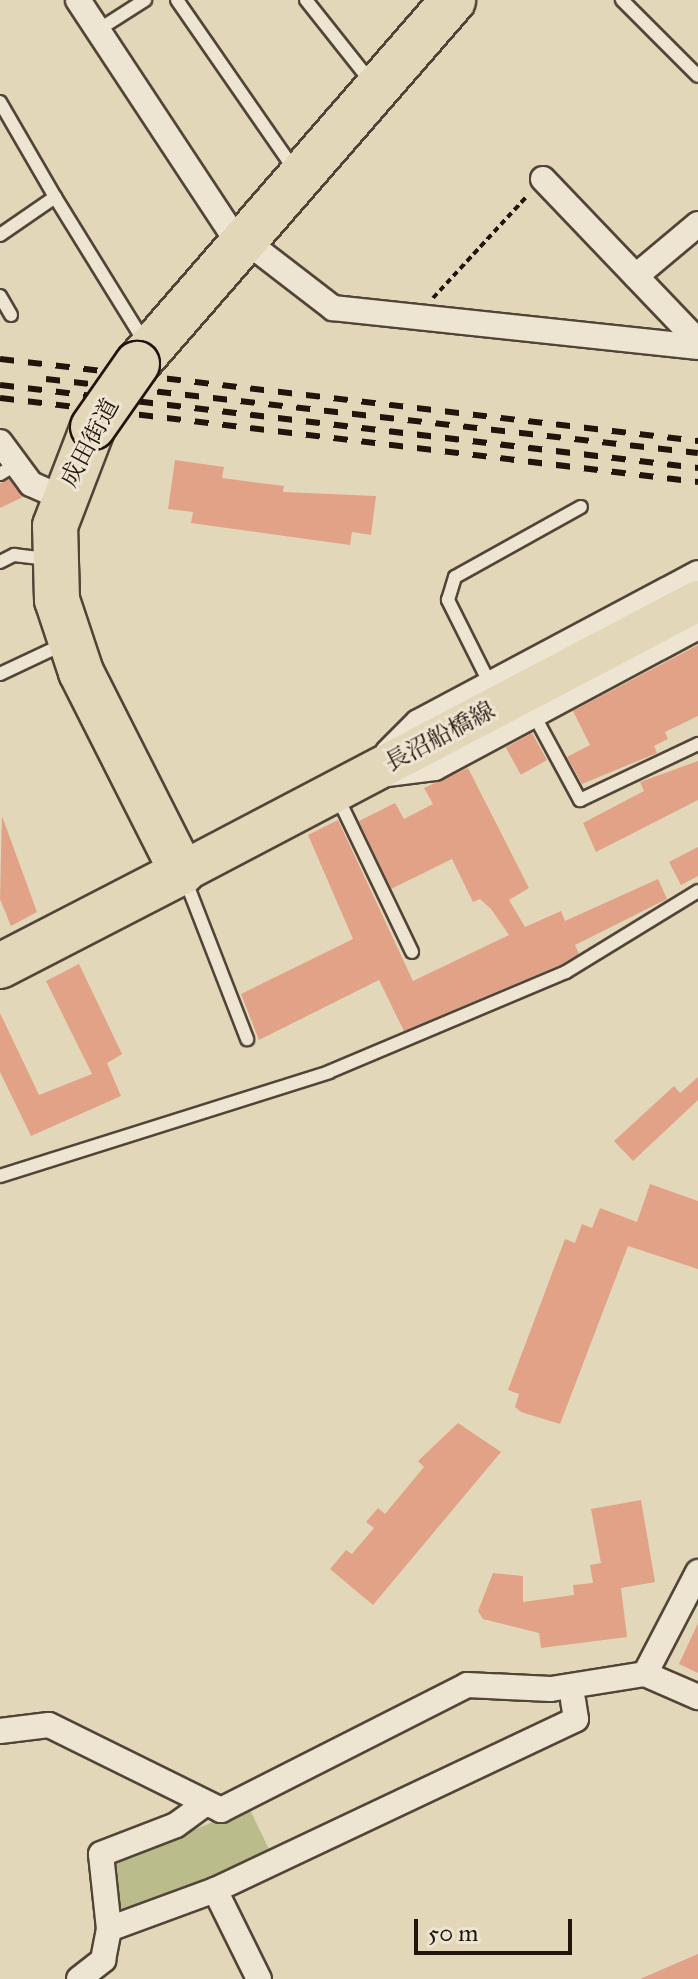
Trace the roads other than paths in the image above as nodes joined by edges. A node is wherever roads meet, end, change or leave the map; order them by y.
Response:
1 (78, 0) edge
2 (145, 0) edge
3 (177, 0) edge
4 (306, 0) edge
5 (453, 0) edge
6 (622, 0) edge
7 (98, 30) junction
8 (698, 76) edge
9 (377, 90) junction
10 (0, 102) edge
11 (300, 178) junction
12 (543, 179) road end
13 (55, 197) junction
14 (698, 224) edge
15 (0, 235) edge
16 (243, 244) junction
17 (636, 276) junction
18 (0, 296) edge
19 (11, 315) dead end
20 (698, 344) edge
21 (143, 356) junction
22 (0, 442) edge
23 (8, 469) edge
24 (62, 498) junction
25 (581, 507) dead end
26 (52, 559) junction
27 (0, 562) edge
28 (698, 573) edge
29 (698, 601) edge
30 (698, 627) edge
31 (68, 641) junction
32 (0, 674) edge
33 (489, 682) junction
34 (534, 715) junction
35 (698, 744) edge
36 (350, 784) junction
37 (182, 872) junction
38 (698, 891) edge
39 (412, 952) dead end
40 (0, 966) edge
41 (247, 1039) dead end
42 (0, 1176) edge
43 (698, 1572) edge
44 (645, 1674) junction
45 (698, 1697) edge
46 (573, 1700) dead end
47 (0, 1731) edge
48 (205, 1804) junction
49 (215, 1890) junction
50 (109, 1929) junction
51 (79, 1979) edge
52 (259, 1979) edge

1 - 7 street
2 - 7 lane
3 - 11 lane
4 - 9 lane
5 - 9 highway, 成田街道
6 - 8 lane
7 - 16 street
9 - 11 highway, 成田街道
10 - 13 lane
11 - 16 highway, 成田街道
12 - 17 street
13 - 15 lane
13 - 21 lane
14 - 17 street
16 - 20 street
16 - 21 highway, 成田街道
17 - 20 street
18 - 19 lane
21 - 24 highway, 成田街道, bridge
22 - 23 street
23 - 24 street
24 - 26 highway, 成田街道
25 - 33 lane
26 - 27 lane
26 - 31 highway, 成田街道
28 - 33 street
29 - 36 main road, 長沼船橋線
30 - 34 street
31 - 32 lane
31 - 37 highway, 成田街道
33 - 36 street
34 - 35 lane
34 - 36 street
36 - 37 main road, 長沼船橋線
36 - 39 lane
37 - 40 highway
37 - 41 lane
38 - 42 lane
43 - 44 street
44 - 45 street
44 - 48 street
46 - 49 street
47 - 48 street
48 - 50 street
49 - 50 street
49 - 52 street
50 - 51 street

